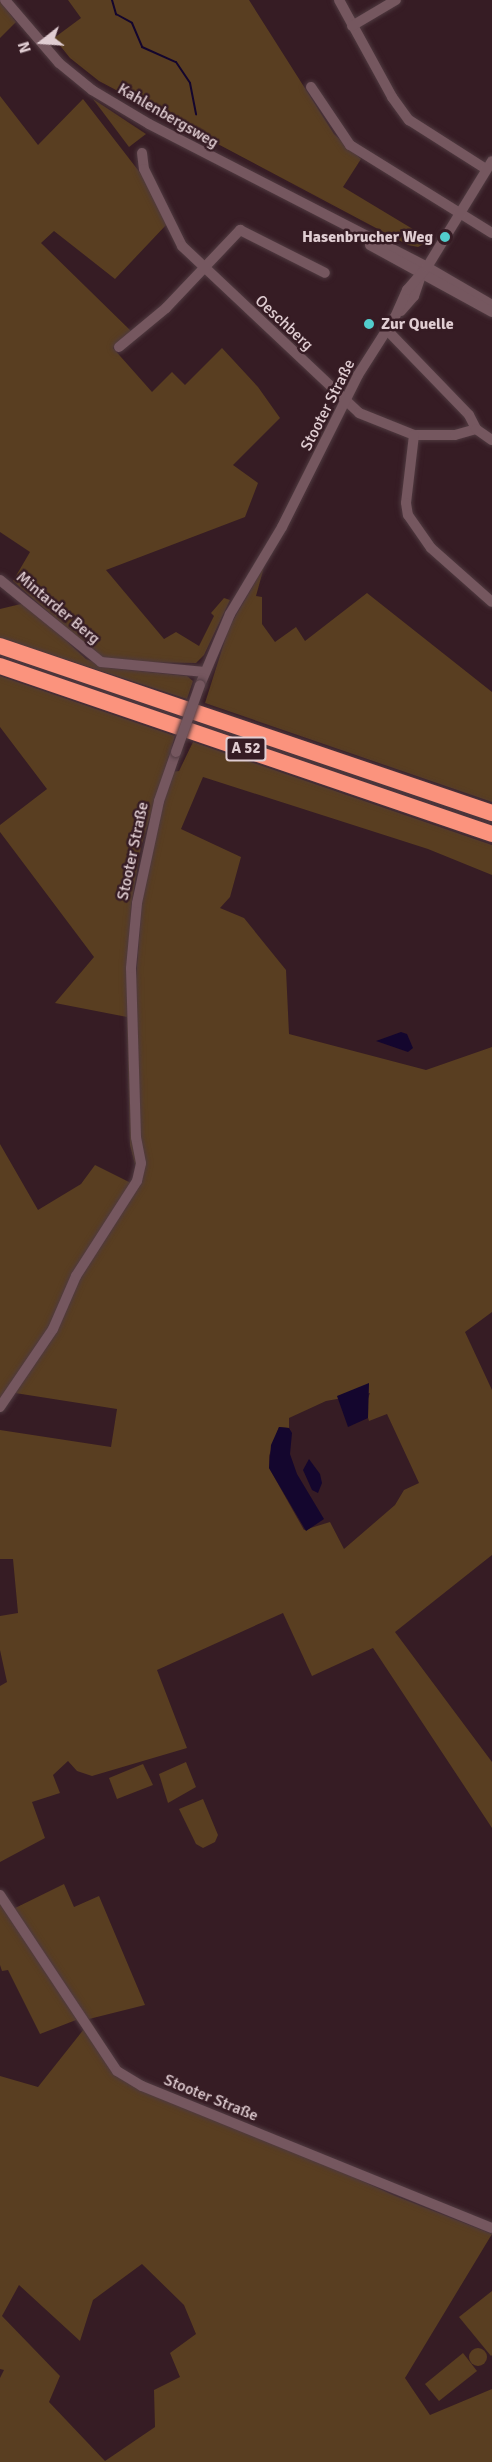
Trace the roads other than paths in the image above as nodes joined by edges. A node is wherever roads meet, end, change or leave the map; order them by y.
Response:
1 (5, 0) edge
2 (339, 0) edge
3 (396, 0) edge
4 (352, 26) junction
5 (311, 87) dead end
6 (141, 153) dead end
7 (489, 165) edge
8 (458, 214) junction
9 (492, 233) edge
10 (203, 268) junction
11 (424, 271) junction
12 (325, 273) dead end
13 (492, 305) edge
14 (492, 312) edge
15 (387, 330) junction
16 (119, 347) dead end
17 (345, 401) junction
18 (476, 429) junction
19 (414, 435) junction
20 (492, 440) edge
21 (0, 580) edge
22 (492, 602) edge
23 (0, 646) edge
24 (0, 666) edge
25 (205, 672) junction
26 (492, 813) edge
27 (492, 834) edge
28 (0, 1407) edge
29 (0, 1894) edge
30 (492, 2228) edge

1 - 11 street, Kahlenbergsweg
2 - 4 street
3 - 4 street
4 - 7 street
5 - 8 street
6 - 10 street, Oeschberg
7 - 8 street, Stooter Straße
8 - 9 street
8 - 11 street, Stooter Straße
10 - 12 street
10 - 16 street
10 - 17 street, Oeschberg
11 - 13 street, Kahlenbergsweg
11 - 14 street, Kahlenbergsweg
11 - 15 street, Stooter Straße
15 - 17 street, Stooter Straße
15 - 18 street
17 - 19 street, Oeschberg
17 - 25 street, Stooter Straße
18 - 19 street
18 - 20 street
19 - 22 street
21 - 25 street, Mintarder Berg
23 - 26 highway, A 52
24 - 27 highway, A 52
25 - 28 street, Stooter Straße, bridge
29 - 30 street, Stooter Straße

